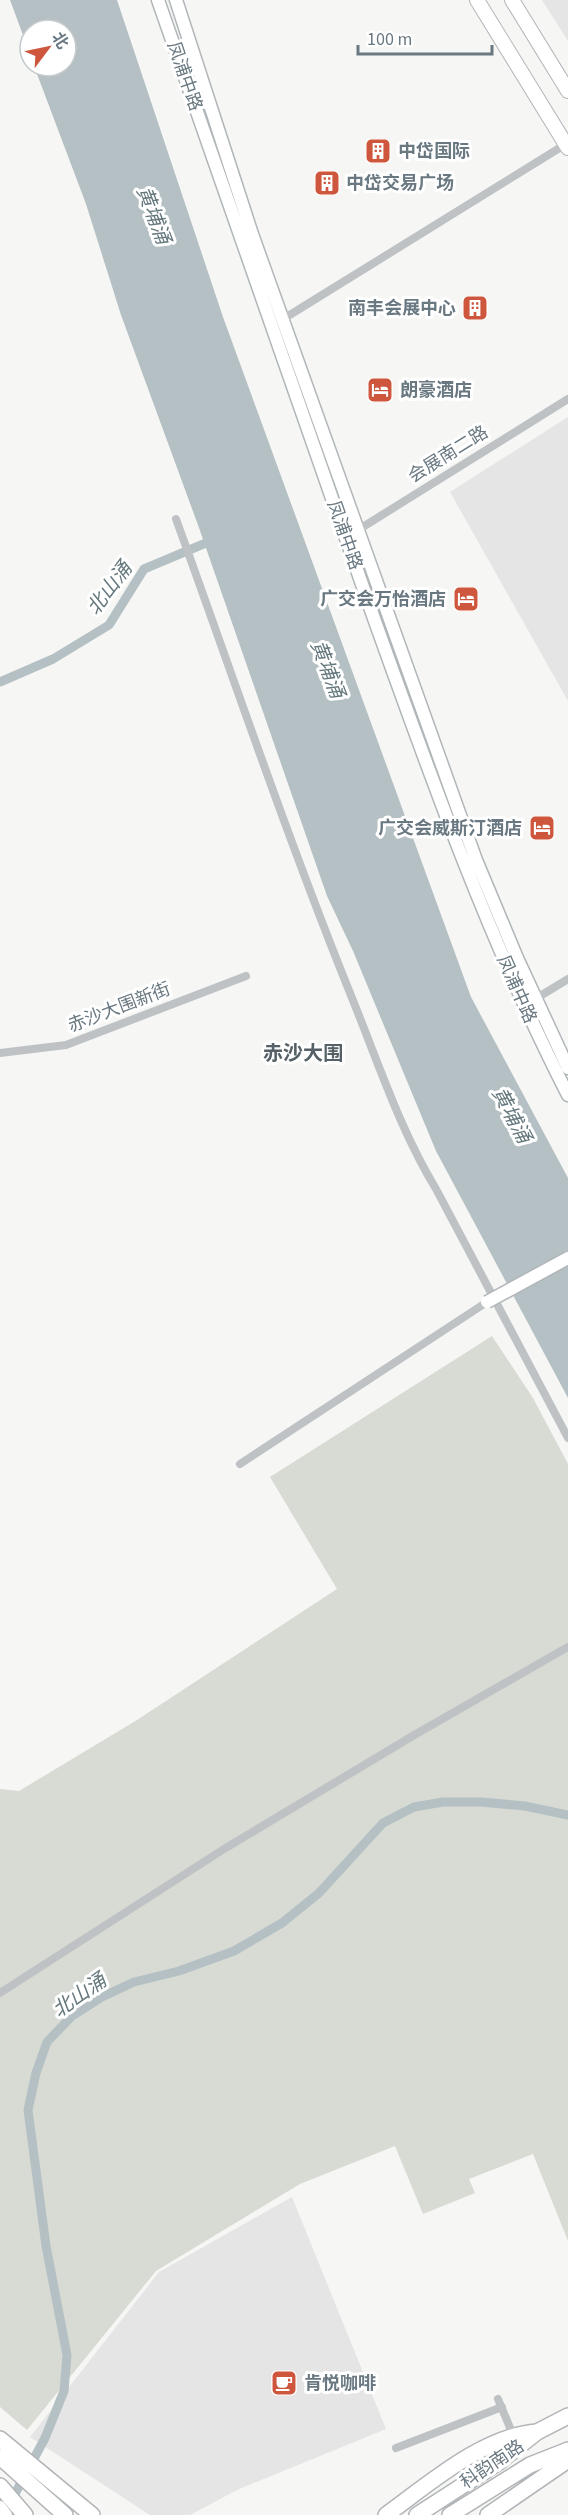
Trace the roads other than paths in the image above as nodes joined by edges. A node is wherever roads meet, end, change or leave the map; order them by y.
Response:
1 (158, 0) edge
2 (176, 0) edge
3 (477, 0) edge
4 (512, 0) edge
5 (568, 91) edge
6 (567, 146) edge
7 (277, 322) junction
8 (568, 399) edge
9 (176, 519) dead end
10 (358, 530) junction
11 (345, 535) junction
12 (246, 975) dead end
13 (568, 979) edge
14 (530, 1002) junction
15 (0, 1053) edge
16 (568, 1068) edge
17 (568, 1095) edge
18 (568, 1258) edge
19 (487, 1302) joint
20 (568, 1438) edge
21 (240, 1464) dead end
22 (568, 1647) edge
23 (0, 1993) edge
24 (568, 2416) edge
25 (537, 2432) junction
26 (513, 2435) junction
27 (0, 2439) edge
28 (396, 2448) dead end
29 (568, 2450) edge
30 (0, 2457) edge
31 (568, 2460) edge
32 (0, 2486) edge
33 (0, 2507) edge
34 (6, 2515) edge
35 (25, 2515) edge
36 (65, 2515) edge
37 (92, 2515) edge
38 (386, 2515) edge
39 (417, 2515) edge
40 (450, 2515) edge
41 (488, 2515) edge

1 - 7 street, 凤浦中路
2 - 7 street, 凤浦中路
3 - 6 main road
4 - 5 main road
6 - 7 street
7 - 10 street, 凤浦中路
7 - 11 street, 凤浦中路
8 - 10 street, 会展南二路
9 - 20 street
10 - 11 street, 会展南二路
10 - 14 street, 凤浦中路
11 - 14 street, 凤浦中路
12 - 15 street, 赤沙大围新街
13 - 14 street
14 - 16 street, 凤浦中路
14 - 17 street, 凤浦中路
18 - 19 street, bridge
19 - 21 street
22 - 23 street
24 - 25 highway, 科韵南路
25 - 26 highway
25 - 39 highway, 科韵南路
26 - 28 street
26 - 38 highway
27 - 37 highway
29 - 40 highway, 科韵南路
30 - 36 highway
31 - 41 highway
32 - 35 highway
33 - 34 street

